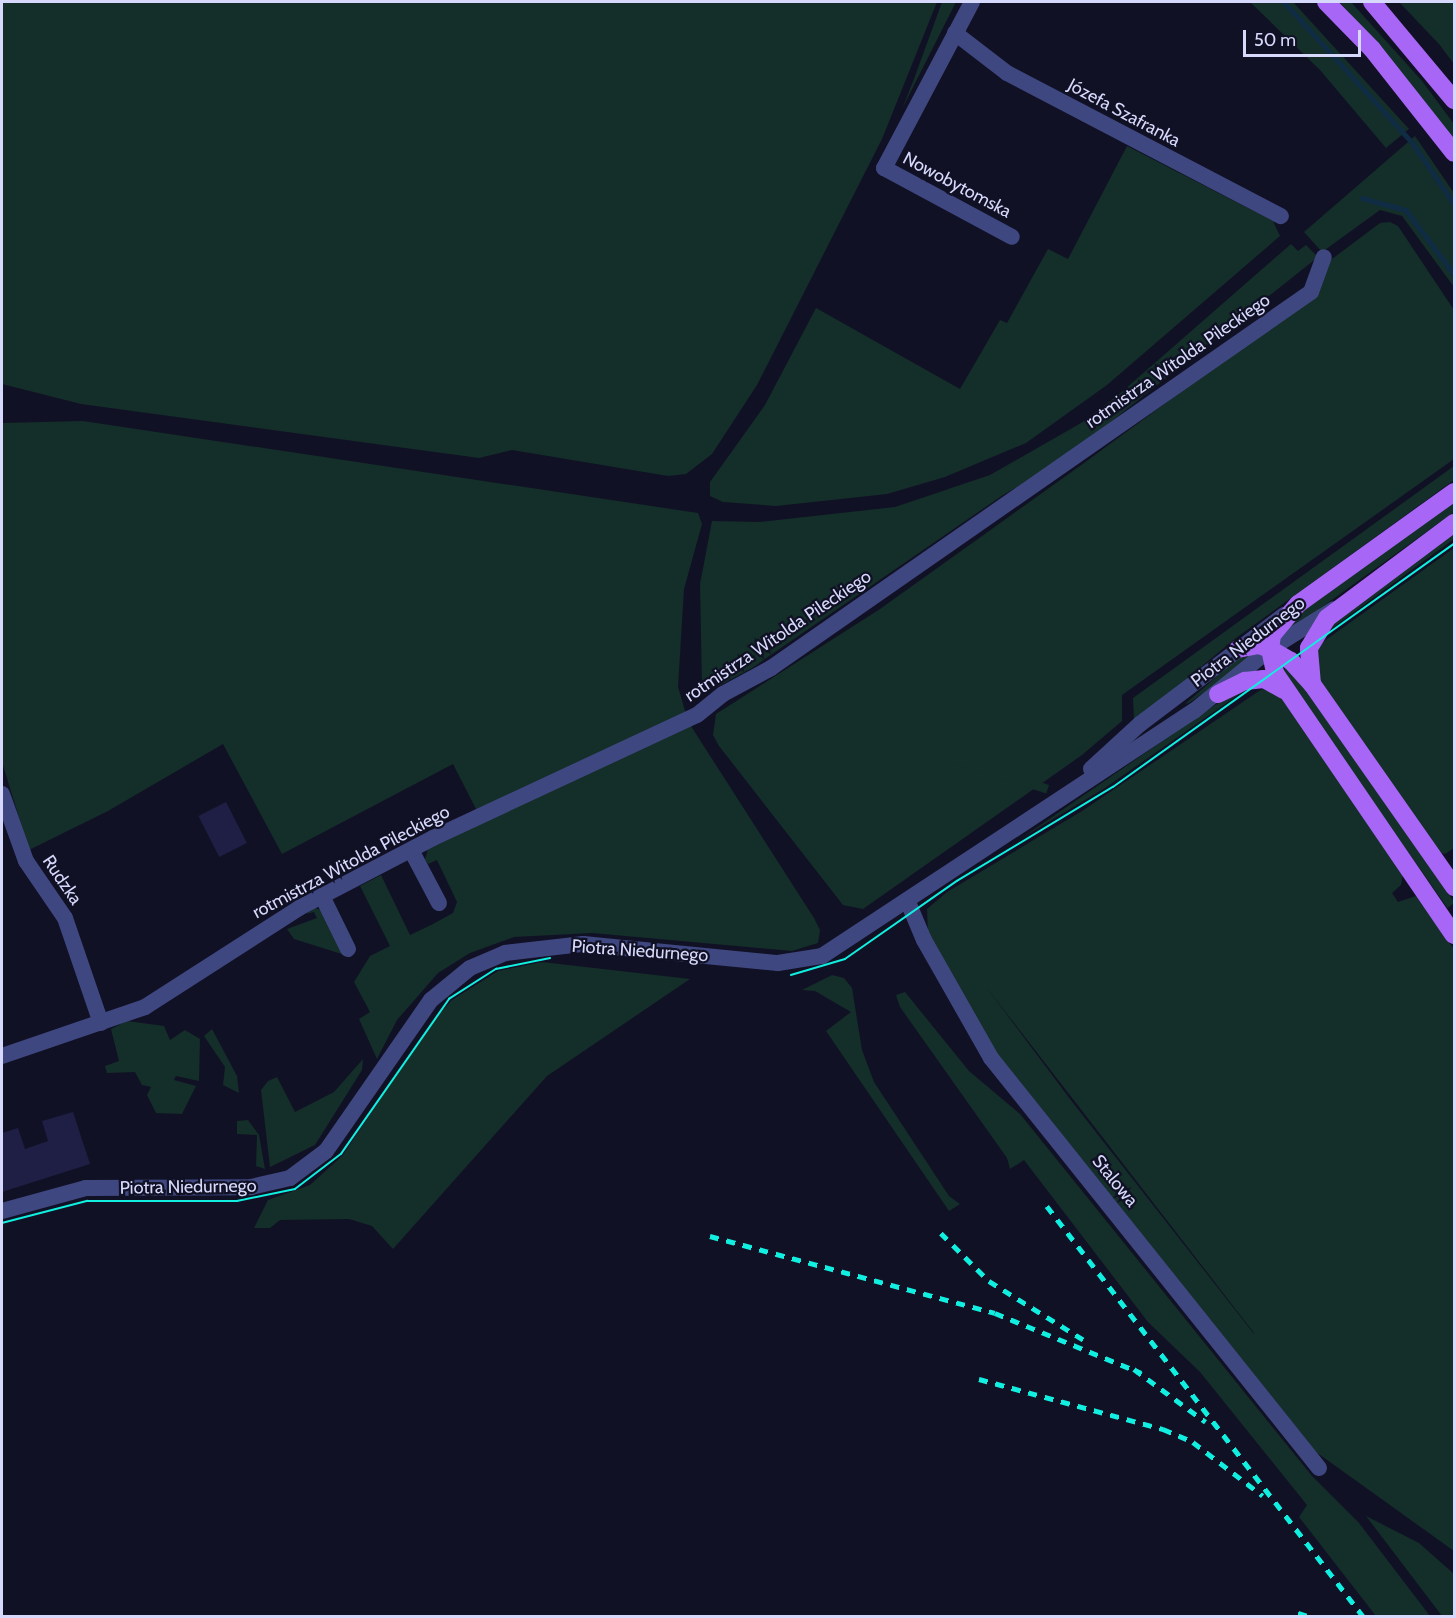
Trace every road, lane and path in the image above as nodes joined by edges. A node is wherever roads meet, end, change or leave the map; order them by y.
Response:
1 (972, 2) edge
2 (1326, 2) edge
3 (1372, 2) edge
4 (955, 33) junction
5 (1455, 100) edge
6 (1455, 153) edge
7 (1281, 216) dead end
8 (1012, 237) dead end
9 (1324, 257) dead end
10 (1455, 492) edge
11 (1455, 523) edge
12 (1298, 604) junction
13 (1340, 605) junction
14 (1238, 649) junction
15 (1270, 649) junction
16 (1312, 684) junction
17 (1218, 694) junction
18 (1292, 697) junction
19 (2, 794) edge
20 (1052, 804) junction
21 (411, 850) junction
22 (1455, 887) edge
23 (322, 896) junction
24 (909, 902) junction
25 (439, 903) dead end
26 (1455, 935) edge
27 (348, 949) dead end
28 (101, 1023) junction
29 (2, 1056) edge
30 (2, 1211) edge
31 (1319, 1468) dead end

1 - 4 street
2 - 6 main road
3 - 5 main road
4 - 7 street, Józefa Szafranka
4 - 8 street, Nowobytomska
9 - 21 street, rotmistrza Witolda Pileckiego
10 - 12 main road, Piotra Niedurnego
11 - 13 main road, Piotra Niedurnego
12 - 14 street, Piotra Niedurnego
12 - 15 main road
13 - 15 street, Piotra Niedurnego
13 - 16 main road
14 - 15 main road
14 - 20 street, Piotra Niedurnego
15 - 16 main road
15 - 17 street, Piotra Niedurnego
15 - 18 main road
16 - 22 main road
17 - 18 main road
17 - 20 street, Piotra Niedurnego
18 - 26 main road
19 - 28 street, Rudzka
20 - 24 street, Piotra Niedurnego
21 - 23 street, rotmistrza Witolda Pileckiego
21 - 25 street
23 - 27 street
23 - 28 street, rotmistrza Witolda Pileckiego
24 - 30 street, Piotra Niedurnego
24 - 31 street, Stalowa
28 - 29 street, rotmistrza Witolda Pileckiego

